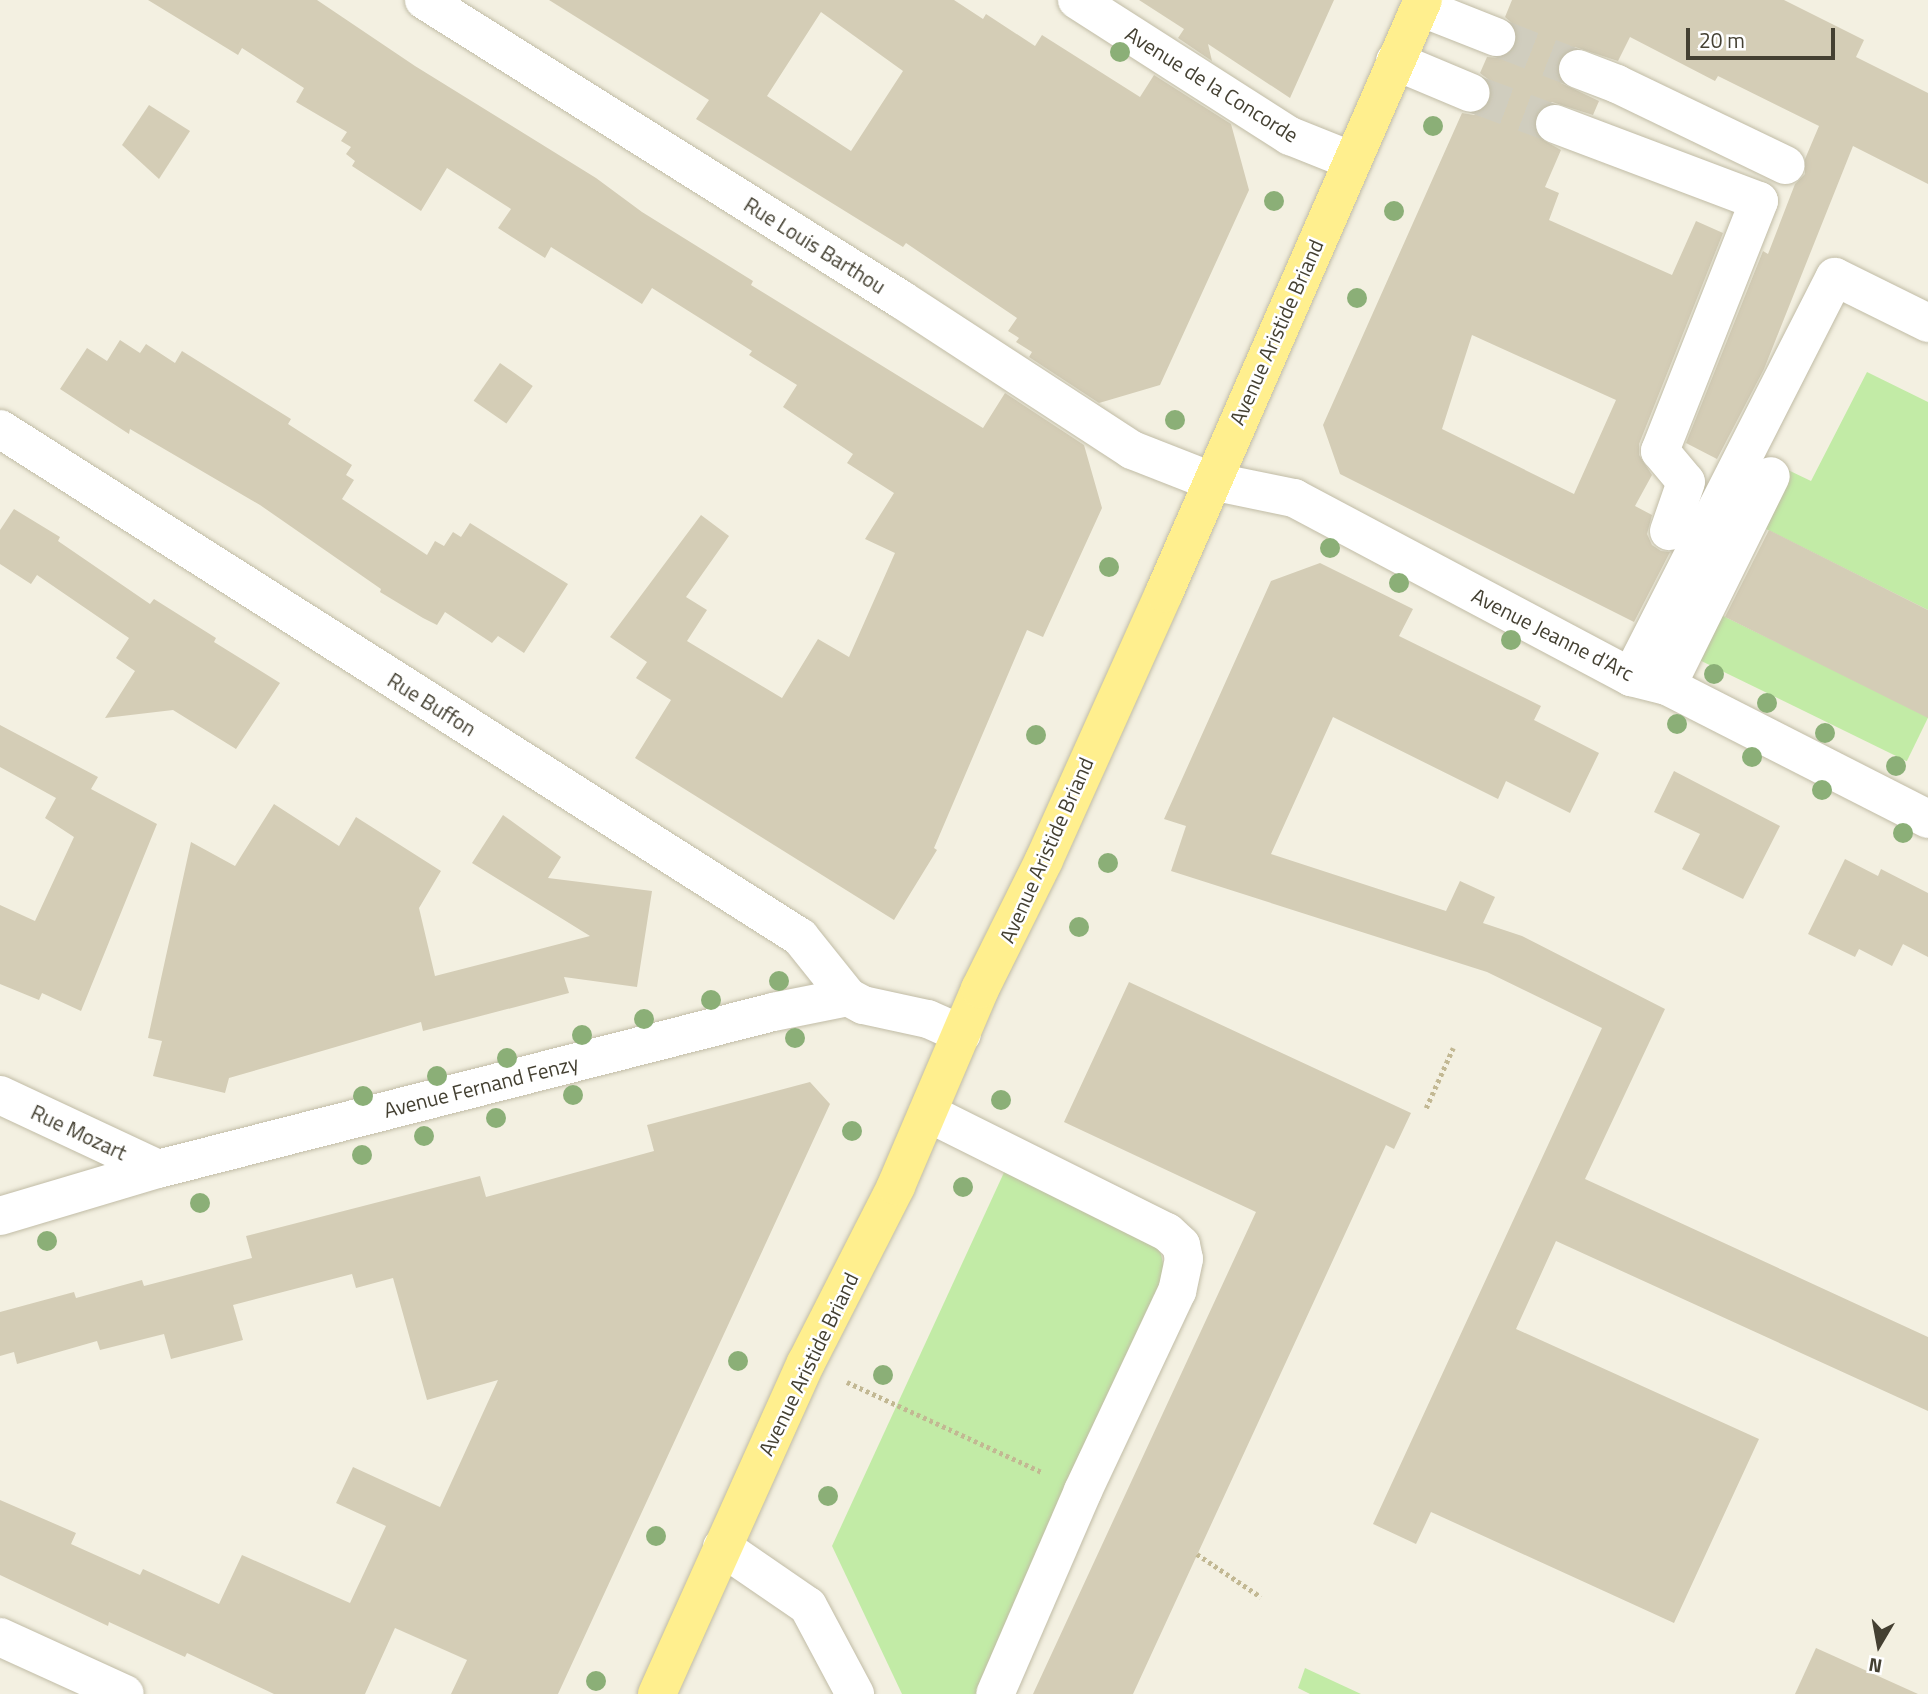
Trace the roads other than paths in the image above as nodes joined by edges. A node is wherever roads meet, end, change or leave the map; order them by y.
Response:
1 (424, 0) edge
2 (1077, 0) edge
3 (1421, 3) edge
4 (1496, 37) tunnel mouth
5 (1395, 61) junction
6 (1578, 68) tunnel mouth
7 (1471, 93) tunnel mouth
8 (1555, 124) tunnel mouth
9 (1350, 160) junction
10 (1785, 165) dead end
11 (1928, 323) edge
12 (0, 429) edge
13 (1771, 476) dead end
14 (1211, 481) junction
15 (1669, 531) dead end
16 (1631, 677) junction
17 (1667, 686) junction
18 (1928, 819) edge
19 (848, 997) junction
20 (962, 1034) junction
21 (0, 1095) edge
22 (928, 1113) junction
23 (158, 1169) junction
24 (0, 1216) edge
25 (722, 1547) junction
26 (0, 1637) edge
27 (125, 1694) edge
28 (657, 1694) edge
29 (855, 1694) edge
30 (995, 1694) edge

1 - 14 street, Rue Louis Barthou
2 - 9 street, Avenue de la Concorde
3 - 4 street
3 - 5 main road, Avenue Aristide Briand
5 - 7 street
5 - 9 main road, Avenue Aristide Briand
6 - 10 street
8 - 15 street
9 - 14 main road, Avenue Aristide Briand
11 - 16 street
12 - 19 street, Rue Buffon
13 - 17 street
14 - 16 street, Avenue Jeanne d'Arc
14 - 20 main road, Avenue Aristide Briand
16 - 17 street, Avenue Jeanne d'Arc
17 - 18 street, Avenue Jeanne d'Arc
19 - 20 street
19 - 23 street, Avenue Fernand Fenzy
20 - 22 main road, Avenue Aristide Briand
21 - 23 street, Rue Mozart
22 - 25 main road, Avenue Aristide Briand
22 - 30 street
23 - 24 street, Avenue Fernand Fenzy
25 - 28 main road, Avenue Aristide Briand
25 - 29 street
26 - 27 street

